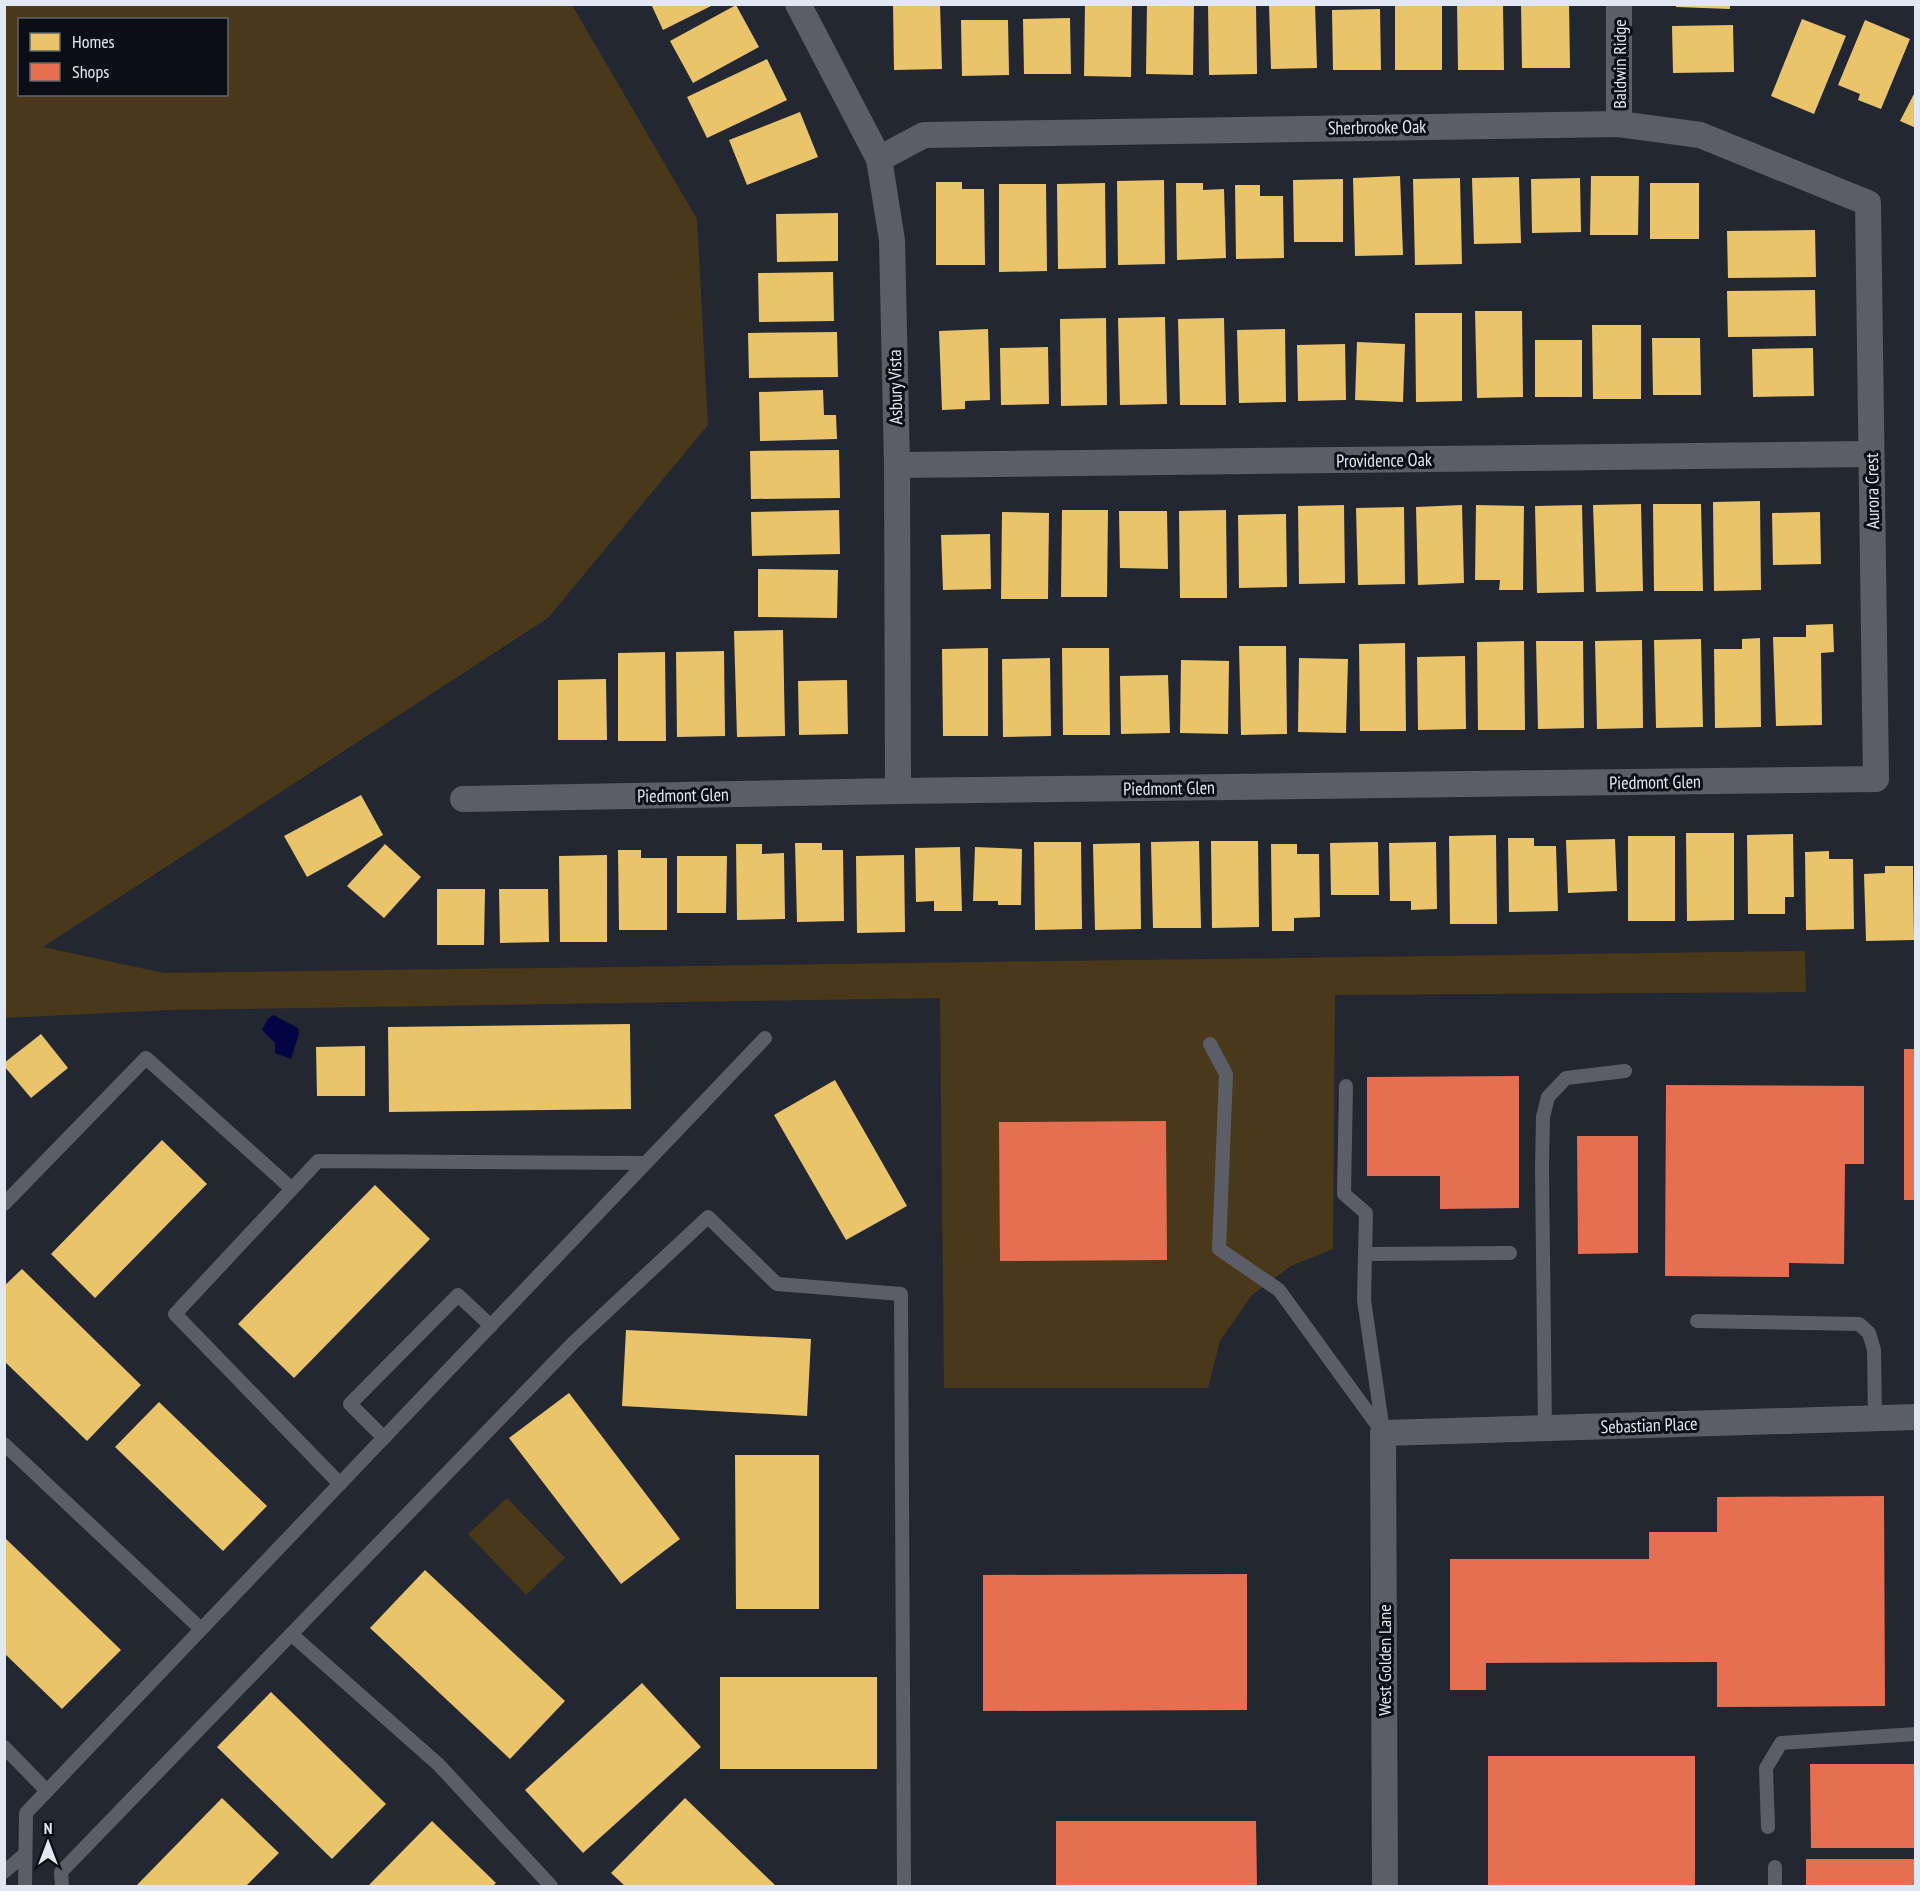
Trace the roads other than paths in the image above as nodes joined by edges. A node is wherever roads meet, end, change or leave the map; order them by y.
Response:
1 (798, 4) edge
2 (1619, 4) edge
3 (1619, 124) junction
4 (879, 159) junction
5 (1868, 203) joint
6 (1872, 454) junction
7 (897, 465) junction
8 (1876, 779) joint
9 (898, 791) junction
10 (463, 799) dead end
11 (765, 1038) dead end
12 (1210, 1044) dead end
13 (1625, 1071) dead end
14 (1346, 1086) dead end
15 (646, 1163) junction
16 (292, 1189) junction
17 (4, 1204) edge
18 (1510, 1253) dead end
19 (1365, 1254) junction
20 (1697, 1321) dead end
21 (491, 1326) junction
22 (1916, 1417) edge
23 (1875, 1418) junction
24 (1545, 1428) junction
25 (1383, 1433) junction
26 (384, 1438) junction
27 (4, 1444) edge
28 (340, 1484) junction
29 (201, 1629) junction
30 (291, 1634) junction
31 (1916, 1734) edge
32 (4, 1747) edge
33 (47, 1791) junction
34 (1768, 1827) dead end
35 (25, 1854) junction
36 (1775, 1867) dead end
37 (4, 1872) edge
38 (25, 1887) edge
39 (62, 1887) edge
40 (551, 1887) edge
41 (904, 1887) edge
42 (1385, 1887) edge
43 (1775, 1887) edge

1 - 4 street, Asbury Vista
2 - 3 street, Baldwin Ridge
3 - 4 street, Sherbrooke Oak
3 - 5 street, Sherbrooke Oak
4 - 7 street, Asbury Vista
5 - 6 street, Aurora Crest
6 - 7 street, Providence Oak
6 - 8 street, Aurora Crest
7 - 9 street, Asbury Vista
8 - 9 street, Piedmont Glen
9 - 10 street, Piedmont Glen
11 - 15 lane
12 - 25 lane
13 - 24 lane
14 - 19 lane
15 - 16 lane
15 - 21 lane
16 - 17 lane
16 - 28 lane
18 - 19 lane
19 - 25 lane
20 - 23 lane
21 - 26 lane
21 - 26 lane
22 - 23 street, Sebastian Place
23 - 24 street, Sebastian Place
24 - 25 street, Sebastian Place
25 - 42 street, West Golden Lane
26 - 28 lane
27 - 29 lane
28 - 29 lane
29 - 33 lane
30 - 39 lane
30 - 40 lane
30 - 41 lane
31 - 34 lane
32 - 33 lane
33 - 35 lane
35 - 37 lane
35 - 38 lane
36 - 43 lane

